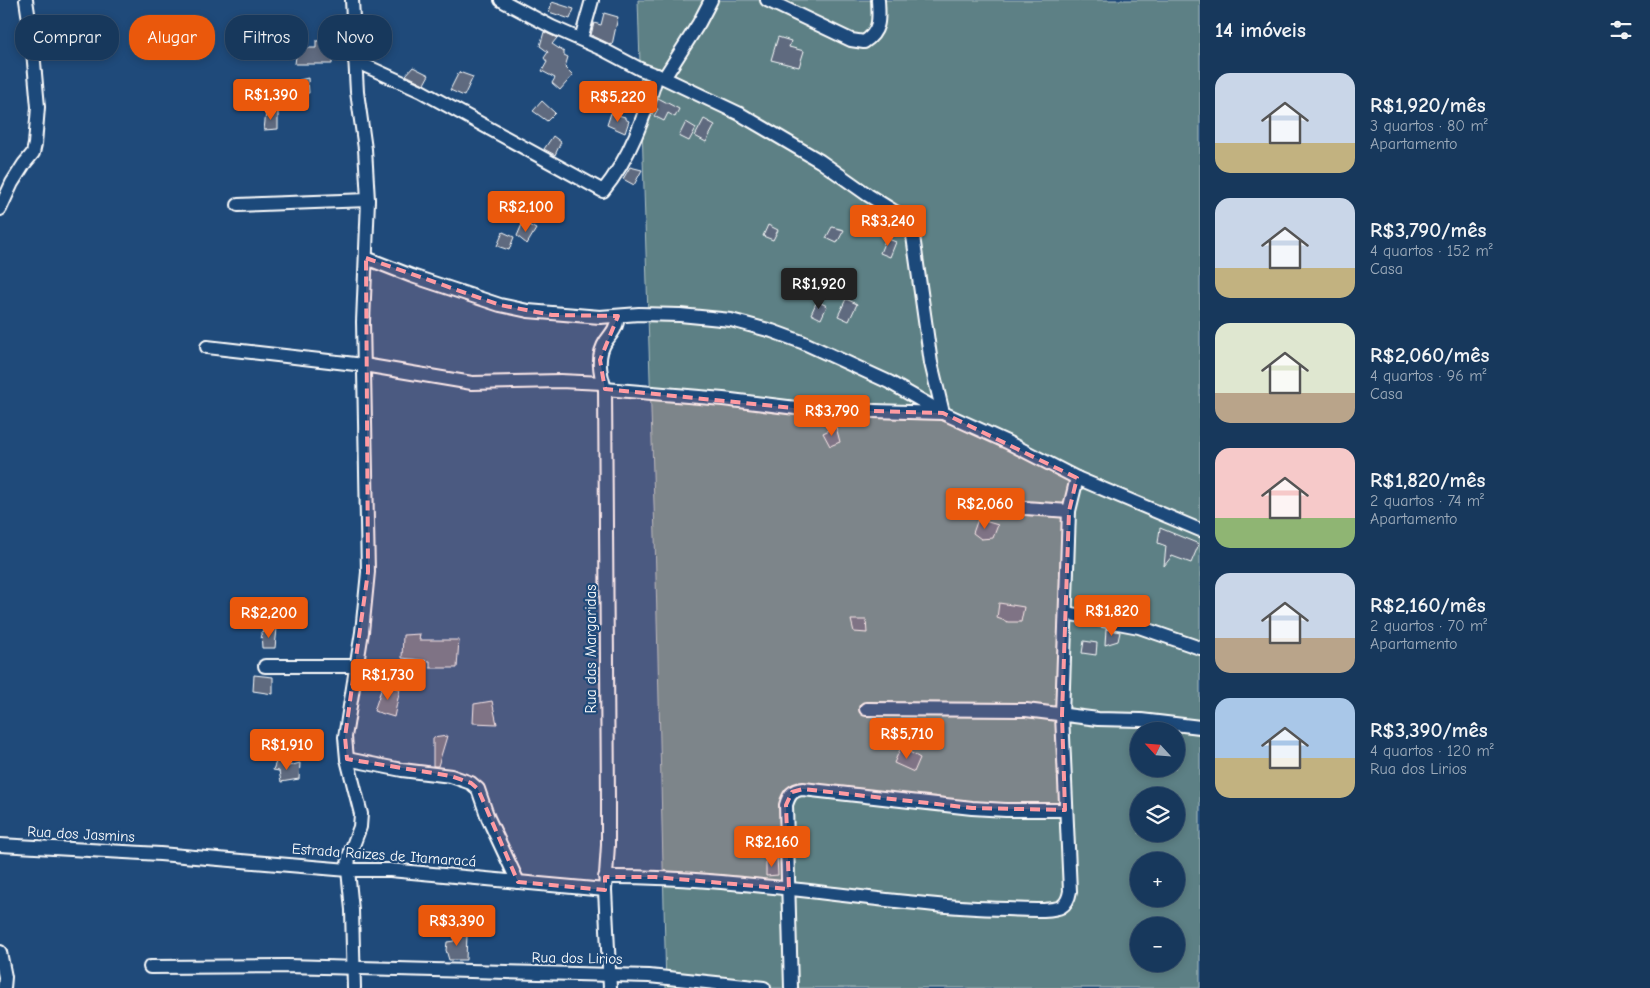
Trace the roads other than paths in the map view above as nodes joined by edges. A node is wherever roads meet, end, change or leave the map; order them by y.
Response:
1 (26, 0) edge
2 (352, 0) edge
3 (501, 0) edge
4 (592, 0) edge
5 (711, 0) edge
6 (767, 0) edge
7 (878, 0) edge
8 (581, 39) junction
9 (355, 61) junction
10 (660, 77) junction
11 (368, 200) junction
12 (238, 205) dead end
13 (0, 209) edge
14 (366, 258) junction
15 (618, 316) junction
16 (207, 347) dead end
17 (364, 365) junction
18 (604, 386) junction
19 (943, 413) junction
20 (1077, 478) junction
21 (996, 506) dead end
22 (1069, 511) junction
23 (1200, 530) edge
24 (1066, 613) junction
25 (1200, 648) edge
26 (265, 666) dead end
27 (357, 666) junction
28 (866, 709) dead end
29 (1062, 715) junction
30 (1200, 727) edge
31 (347, 759) junction
32 (1065, 810) junction
33 (0, 845) edge
34 (160, 854) joint
35 (348, 870) junction
36 (606, 877) junction
37 (518, 882) junction
38 (789, 889) junction
39 (604, 890) junction
40 (0, 952) edge
41 (150, 967) dead end
42 (353, 968) junction
43 (609, 982) edge
44 (4, 988) edge
45 (354, 988) edge
46 (764, 988) edge
47 (791, 988) edge

1 - 13 street
2 - 9 street
3 - 8 street
4 - 8 street
5 - 10 street
6 - 7 street
8 - 10 street
9 - 10 street
9 - 11 street
10 - 19 street
11 - 12 street
11 - 14 street
14 - 15 street
14 - 17 street
15 - 18 street, Rua das Margaridas
15 - 19 street
16 - 17 street
17 - 18 street
17 - 27 street
18 - 19 street
18 - 36 street, Rua das Margaridas
19 - 20 street
20 - 22 street
20 - 23 street
21 - 22 street
22 - 24 street
24 - 25 street
24 - 29 street
26 - 27 street
27 - 31 street
28 - 29 street
29 - 30 street
29 - 32 street
31 - 35 street
31 - 37 street
32 - 38 street
32 - 38 street
33 - 34 street, Rua dos Jasmins
34 - 35 street, Estrada Raizes de Itamaracá
35 - 37 street, Estrada Raizes de Itamaracá
35 - 42 street
36 - 38 street
36 - 39 street, Rua das Margaridas
37 - 39 street, Estrada Raizes de Itamaracá
38 - 47 street
39 - 43 street, Rua das Margaridas
40 - 44 street
41 - 42 street, Rua dos Lirios
42 - 43 street, Rua dos Lirios
42 - 45 street
43 - 46 street, Rua dos Lirios

